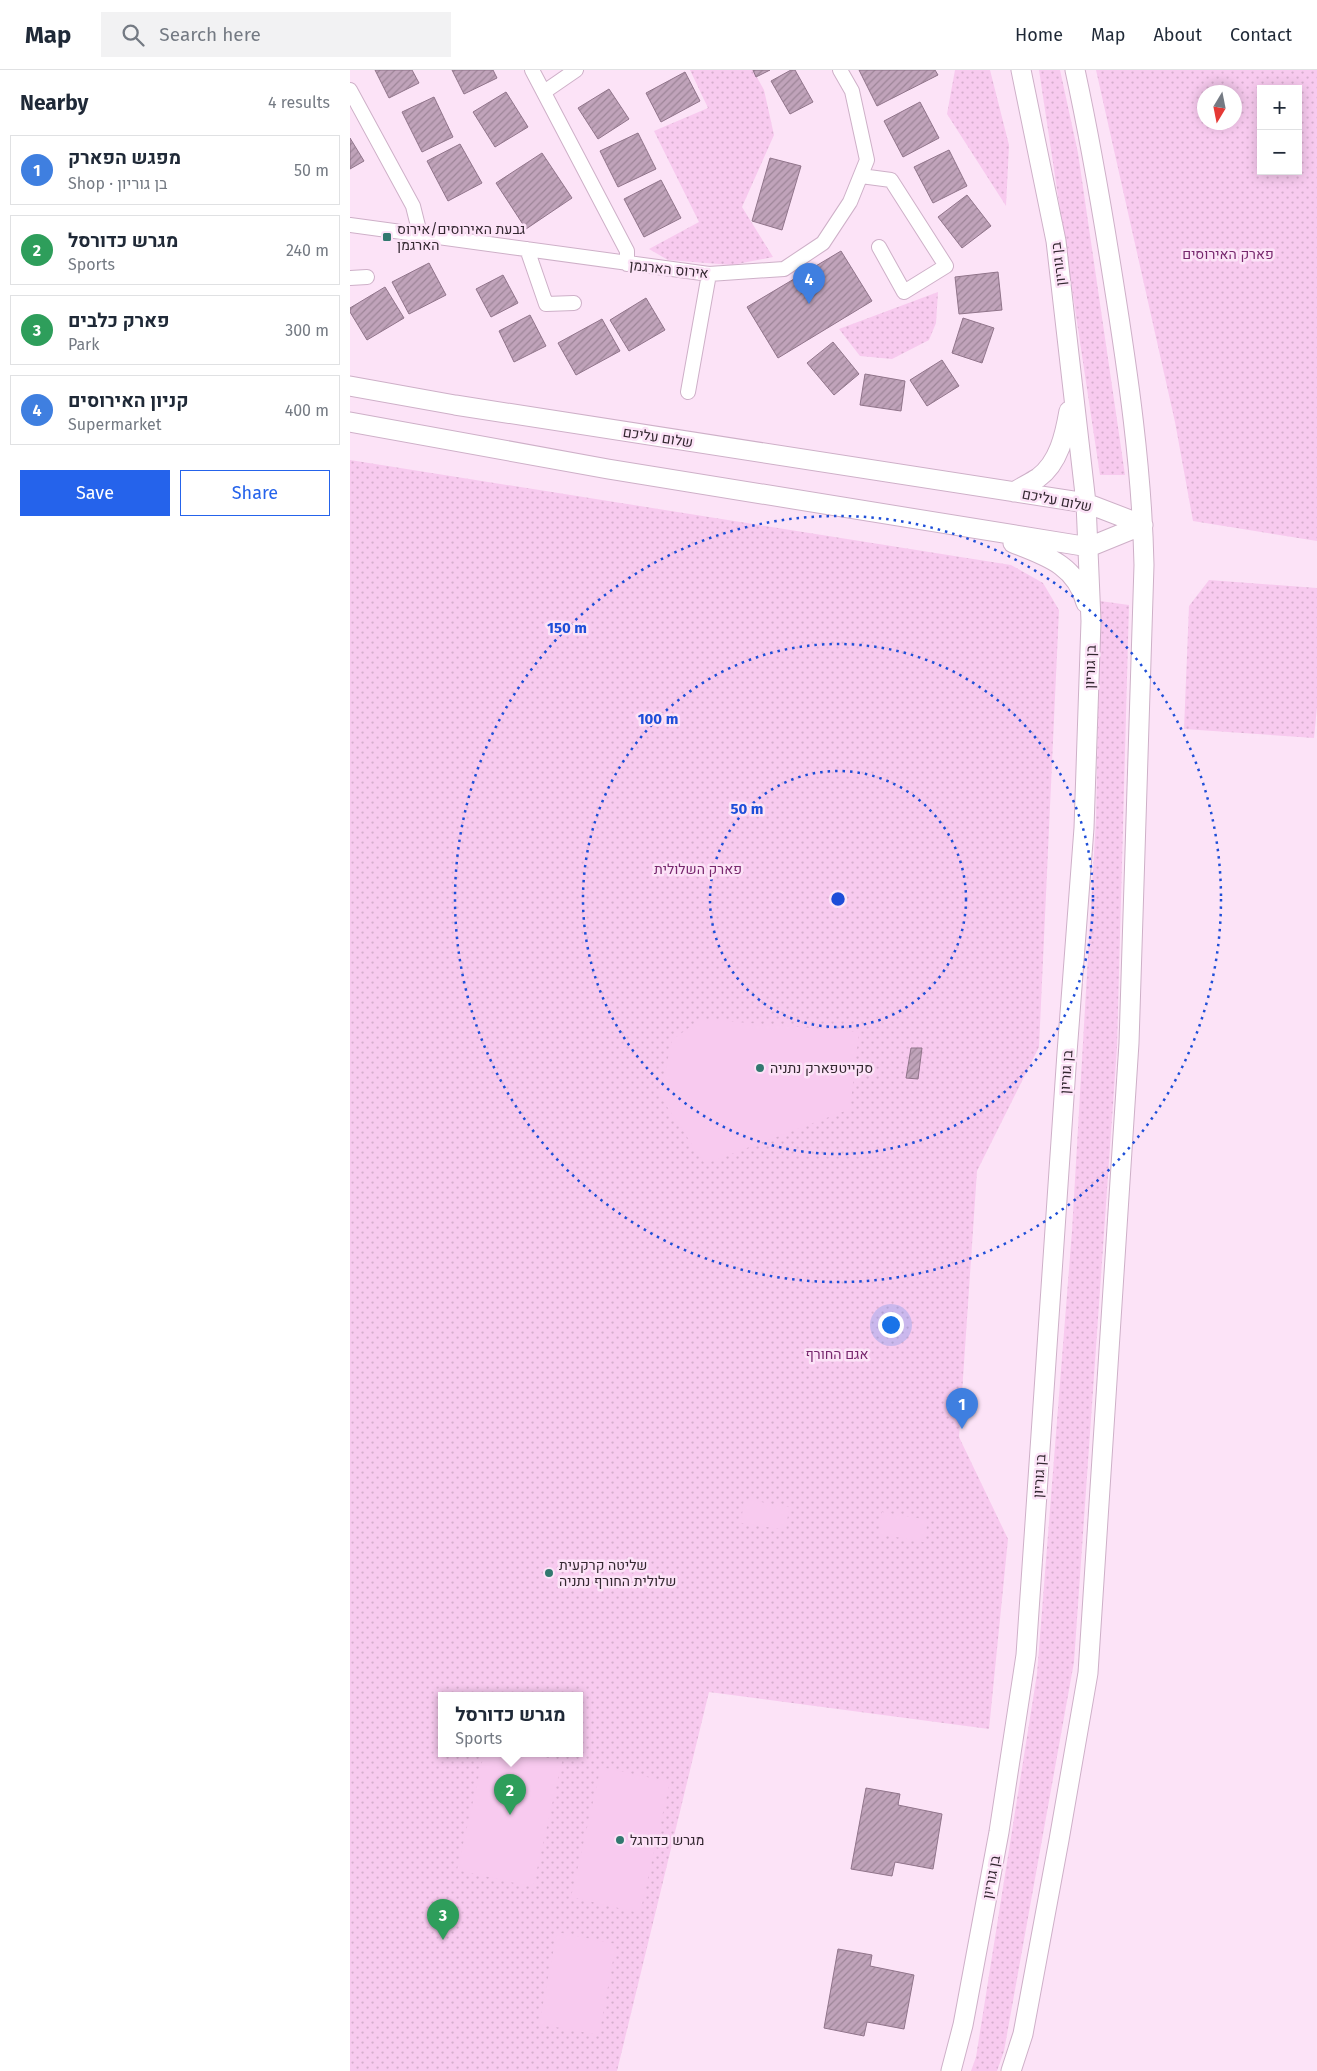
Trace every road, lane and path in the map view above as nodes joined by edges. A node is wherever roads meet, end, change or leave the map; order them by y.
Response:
1 (532, 70) edge
2 (576, 70) edge
3 (840, 70) edge
4 (1021, 70) edge
5 (1075, 70) edge
6 (350, 90) edge
7 (544, 92) junction
8 (861, 176) junction
9 (350, 225) edge
10 (420, 234) junction
11 (879, 247) dead end
12 (527, 249) junction
13 (627, 264) junction
14 (710, 274) junction
15 (367, 277) dead end
16 (350, 278) edge
17 (574, 303) dead end
18 (350, 386) edge
19 (688, 392) dead end
20 (1072, 395) junction
21 (350, 422) edge
22 (1014, 492) junction
23 (1086, 503) junction
24 (1143, 525) junction
25 (982, 530) junction
26 (1089, 547) junction
27 (1091, 621) junction
28 (951, 2071) edge
29 (1011, 2071) edge

1 - 7 street
2 - 7 street
3 - 8 street, אירוס הארגמן
4 - 20 main road, בן גוריון
5 - 24 main road
6 - 10 street
7 - 13 street
8 - 11 street
8 - 14 street, אירוס הארגמן
9 - 10 street, אירוס הארגמן
10 - 12 street, אירוס הארגמן
12 - 13 street, אירוס הארגמן
12 - 17 street
13 - 14 street, אירוס הארגמן
14 - 19 street
15 - 16 street
18 - 22 main road, שלום עליכם
20 - 22 main road
20 - 23 main road, בן גוריון
21 - 25 main road
22 - 23 main road, שלום עליכם
23 - 24 main road, שלום עליכם
23 - 26 main road, בן גוריון
24 - 26 main road
24 - 29 main road
25 - 26 main road
25 - 27 main road
26 - 27 main road, בן גוריון
27 - 28 main road, בן גוריון

